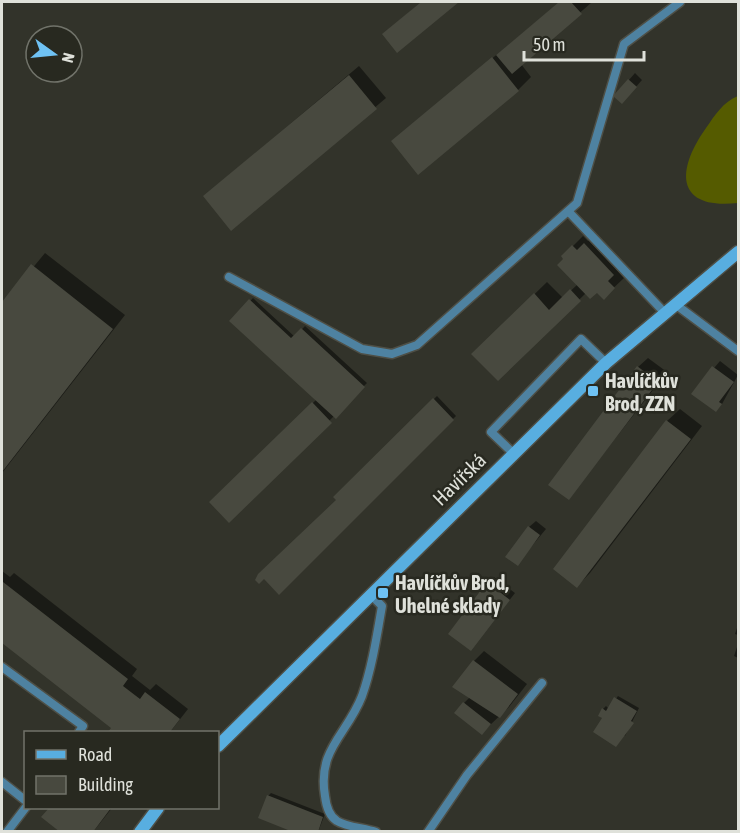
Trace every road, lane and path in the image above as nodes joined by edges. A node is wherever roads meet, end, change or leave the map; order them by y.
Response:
1 (680, 2) edge
2 (568, 211) junction
3 (738, 252) edge
4 (229, 277) dead end
5 (675, 304) junction
6 (664, 312) junction
7 (738, 351) edge
8 (606, 363) junction
9 (513, 453) junction
10 (370, 594) junction
11 (2, 667) edge
12 (542, 683) dead end
13 (80, 731) edge
14 (219, 745) edge
15 (2, 782) edge
16 (24, 799) edge
17 (24, 809) edge
18 (156, 809) edge
19 (7, 831) edge
20 (140, 831) edge
21 (376, 831) edge
22 (428, 831) edge

1 - 2 lane
2 - 4 lane
2 - 6 lane
3 - 5 street, Havířská
5 - 6 street, Havířská
5 - 7 lane
6 - 8 street, Havířská
8 - 9 street, Havířská
8 - 9 lane
9 - 10 street, Havířská
10 - 14 street, Havířská
10 - 21 lane
11 - 13 lane
12 - 22 lane
15 - 16 lane
17 - 19 lane
18 - 20 street

